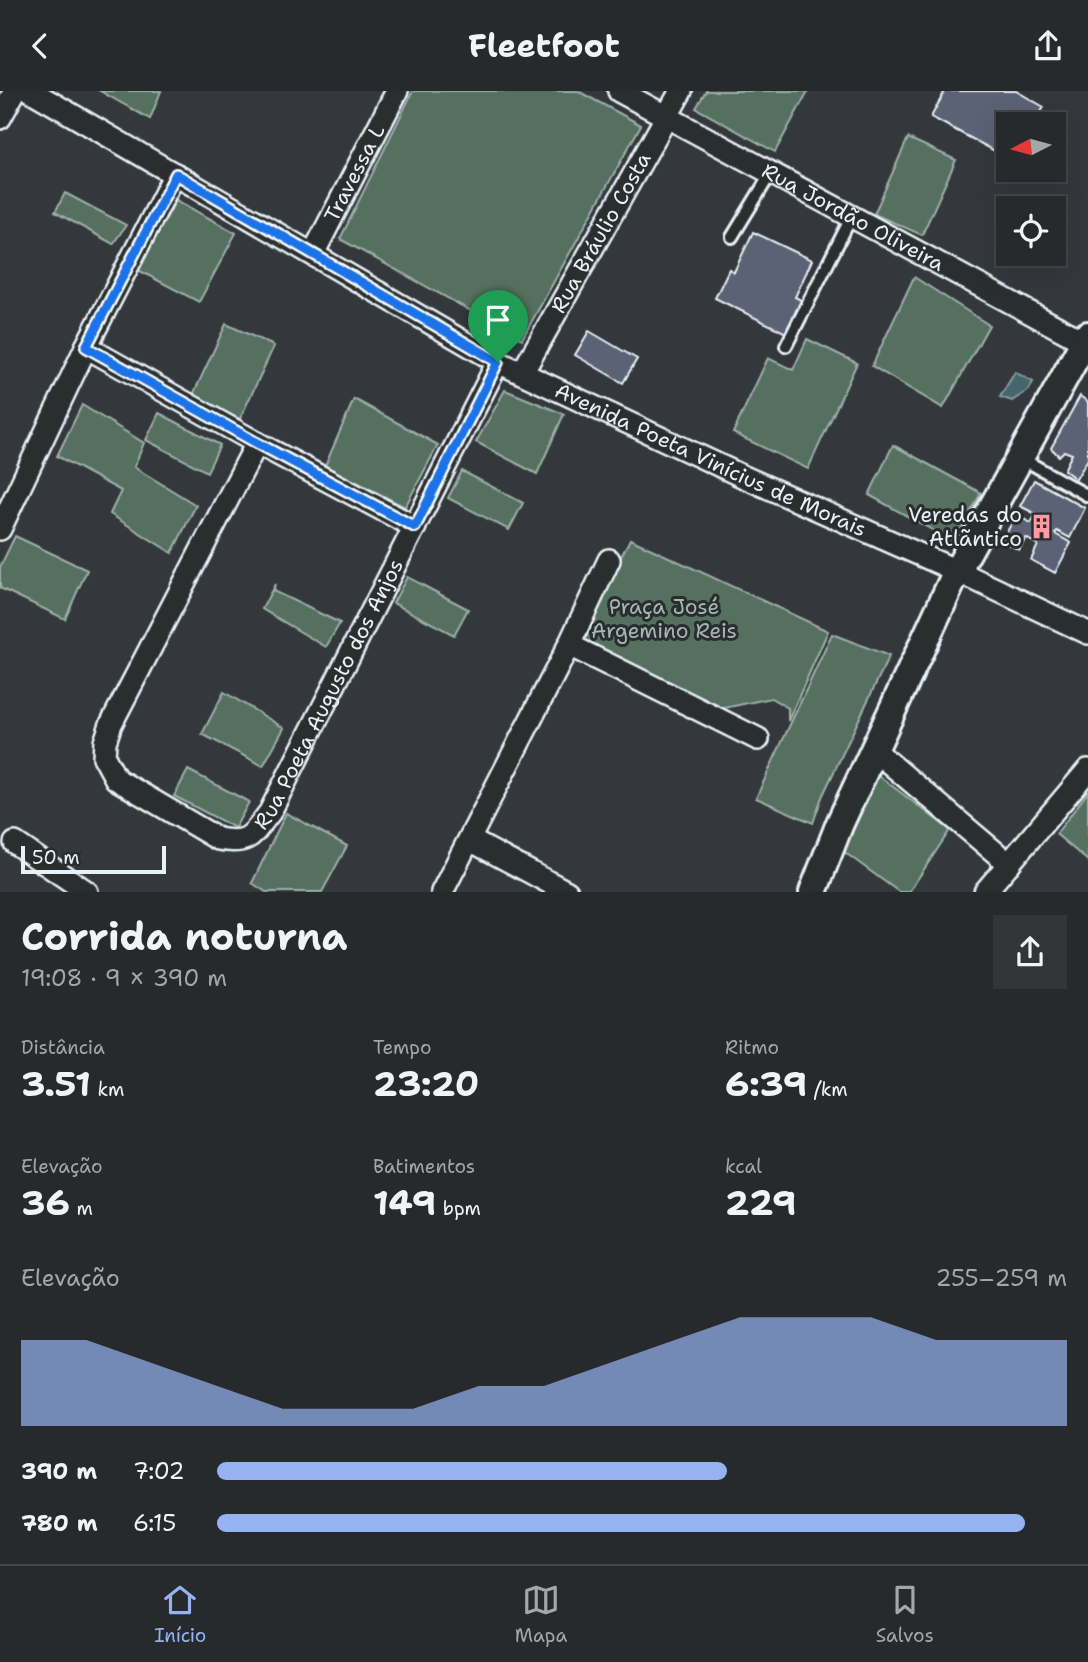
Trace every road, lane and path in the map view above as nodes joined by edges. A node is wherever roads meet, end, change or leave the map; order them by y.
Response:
1 (15, 91) edge
2 (31, 91) edge
3 (397, 91) edge
4 (619, 91) edge
5 (681, 91) edge
6 (667, 116) junction
7 (0, 118) edge
8 (771, 173) junction
9 (176, 174) junction
10 (852, 216) junction
11 (732, 237) dead end
12 (313, 254) junction
13 (1087, 340) edge
14 (786, 346) dead end
15 (86, 347) junction
16 (498, 362) junction
17 (522, 373) junction
18 (257, 443) junction
19 (1021, 458) junction
20 (1088, 496) edge
21 (415, 527) junction
22 (0, 529) edge
23 (609, 560) dead end
24 (957, 571) junction
25 (1088, 633) edge
26 (569, 645) junction
27 (758, 739) dead end
28 (874, 750) junction
29 (1088, 770) edge
30 (470, 840) junction
31 (15, 843) dead end
32 (1009, 864) junction
33 (87, 892) edge
34 (442, 892) edge
35 (567, 892) edge
36 (813, 892) edge
37 (985, 892) edge

1 - 7 street
2 - 9 street, Avenida Poeta Vinícius de Morais
3 - 12 street, Travessa L
4 - 6 street, Rua Jordão Oliveira
5 - 6 street, Rua Bráulio Costa
6 - 8 street, Rua Jordão Oliveira
6 - 17 street, Rua Bráulio Costa
8 - 10 street, Rua Jordão Oliveira
8 - 11 lane
9 - 12 street, Avenida Poeta Vinícius de Morais
9 - 15 street
10 - 13 street, Rua Jordão Oliveira
10 - 14 lane
12 - 16 street, Avenida Poeta Vinícius de Morais
13 - 19 street
15 - 18 street
15 - 22 street
16 - 17 street, Avenida Poeta Vinícius de Morais
16 - 21 street, Rua Poeta Augusto dos Anjos
17 - 24 street, Avenida Poeta Vinícius de Morais
18 - 21 street
18 - 21 street, Rua Poeta Augusto dos Anjos
19 - 20 lane
19 - 24 street
23 - 26 street
24 - 25 street, Avenida Poeta Vinícius de Morais
24 - 28 street
26 - 27 street
26 - 30 street
28 - 32 street
28 - 36 street
29 - 32 street
30 - 34 street
30 - 35 street
31 - 33 street
32 - 37 street

